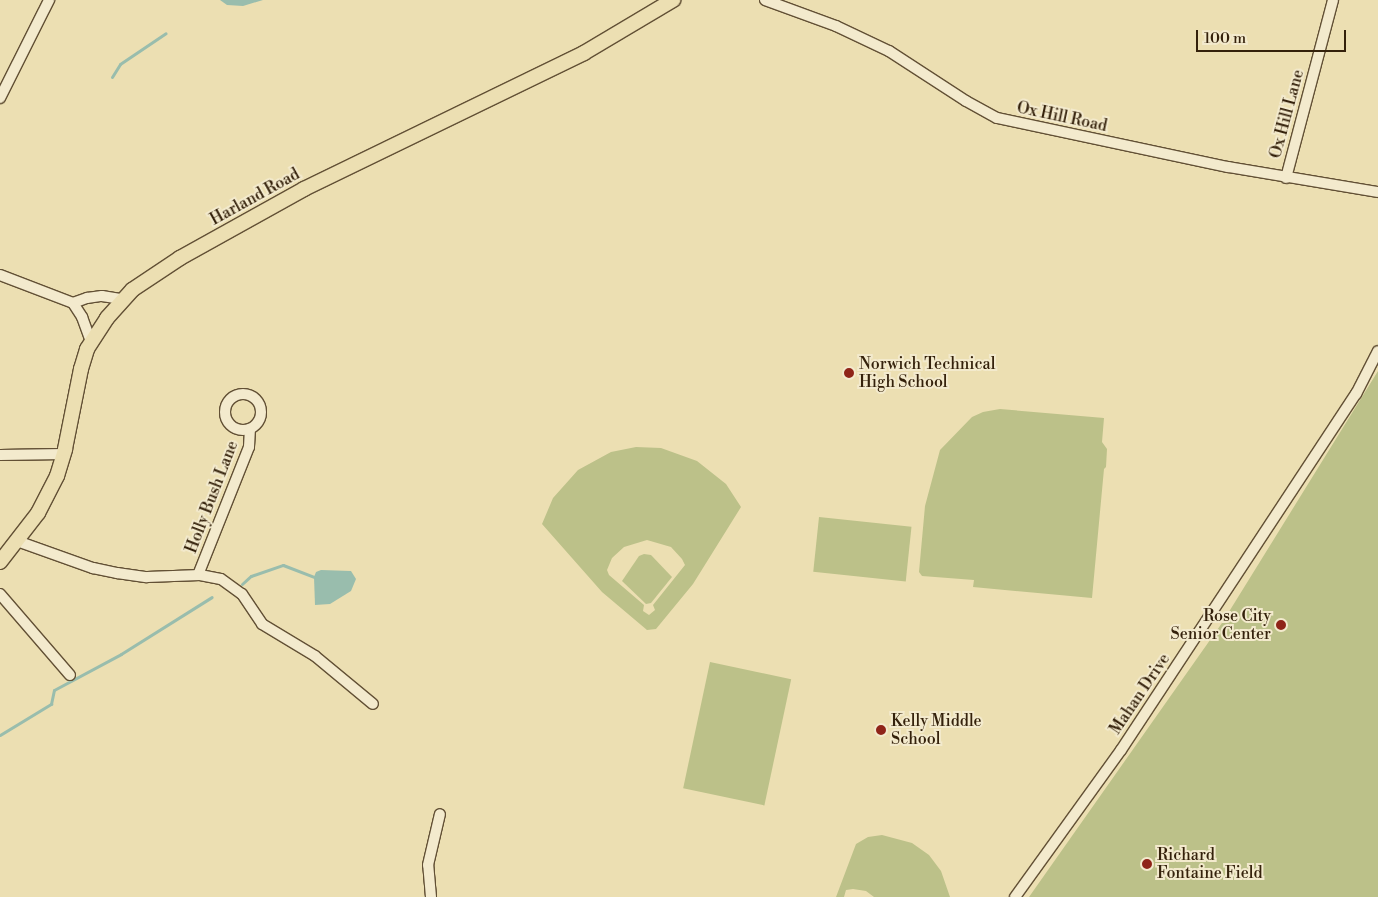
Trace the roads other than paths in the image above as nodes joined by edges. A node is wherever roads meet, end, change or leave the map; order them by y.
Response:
1 (49, 0) edge
2 (673, 0) edge
3 (765, 0) edge
4 (1333, 0) edge
5 (0, 98) edge
6 (1286, 178) junction
7 (1378, 192) edge
8 (0, 275) edge
9 (122, 299) junction
10 (72, 303) junction
11 (91, 342) junction
12 (1378, 351) edge
13 (250, 429) dead end
14 (64, 454) junction
15 (0, 455) edge
16 (16, 541) junction
17 (0, 562) edge
18 (198, 575) junction
19 (0, 594) edge
20 (70, 675) dead end
21 (373, 704) dead end
22 (440, 814) dead end
23 (431, 897) edge
24 (1014, 897) edge

1 - 5 street
2 - 9 main road, Harland Road
3 - 6 street, Ox Hill Road
4 - 6 street, Ox Hill Lane
6 - 7 street, Ox Hill Road
8 - 10 street
9 - 10 street
9 - 11 main road, Harland Road
10 - 11 street
11 - 14 main road, Harland Road
12 - 24 street, Mahan Drive
13 - 18 street, Holly Bush Lane
14 - 15 street
14 - 16 main road, Harland Road
16 - 17 main road, Harland Road
16 - 18 street
18 - 21 street
19 - 20 street
22 - 23 street

